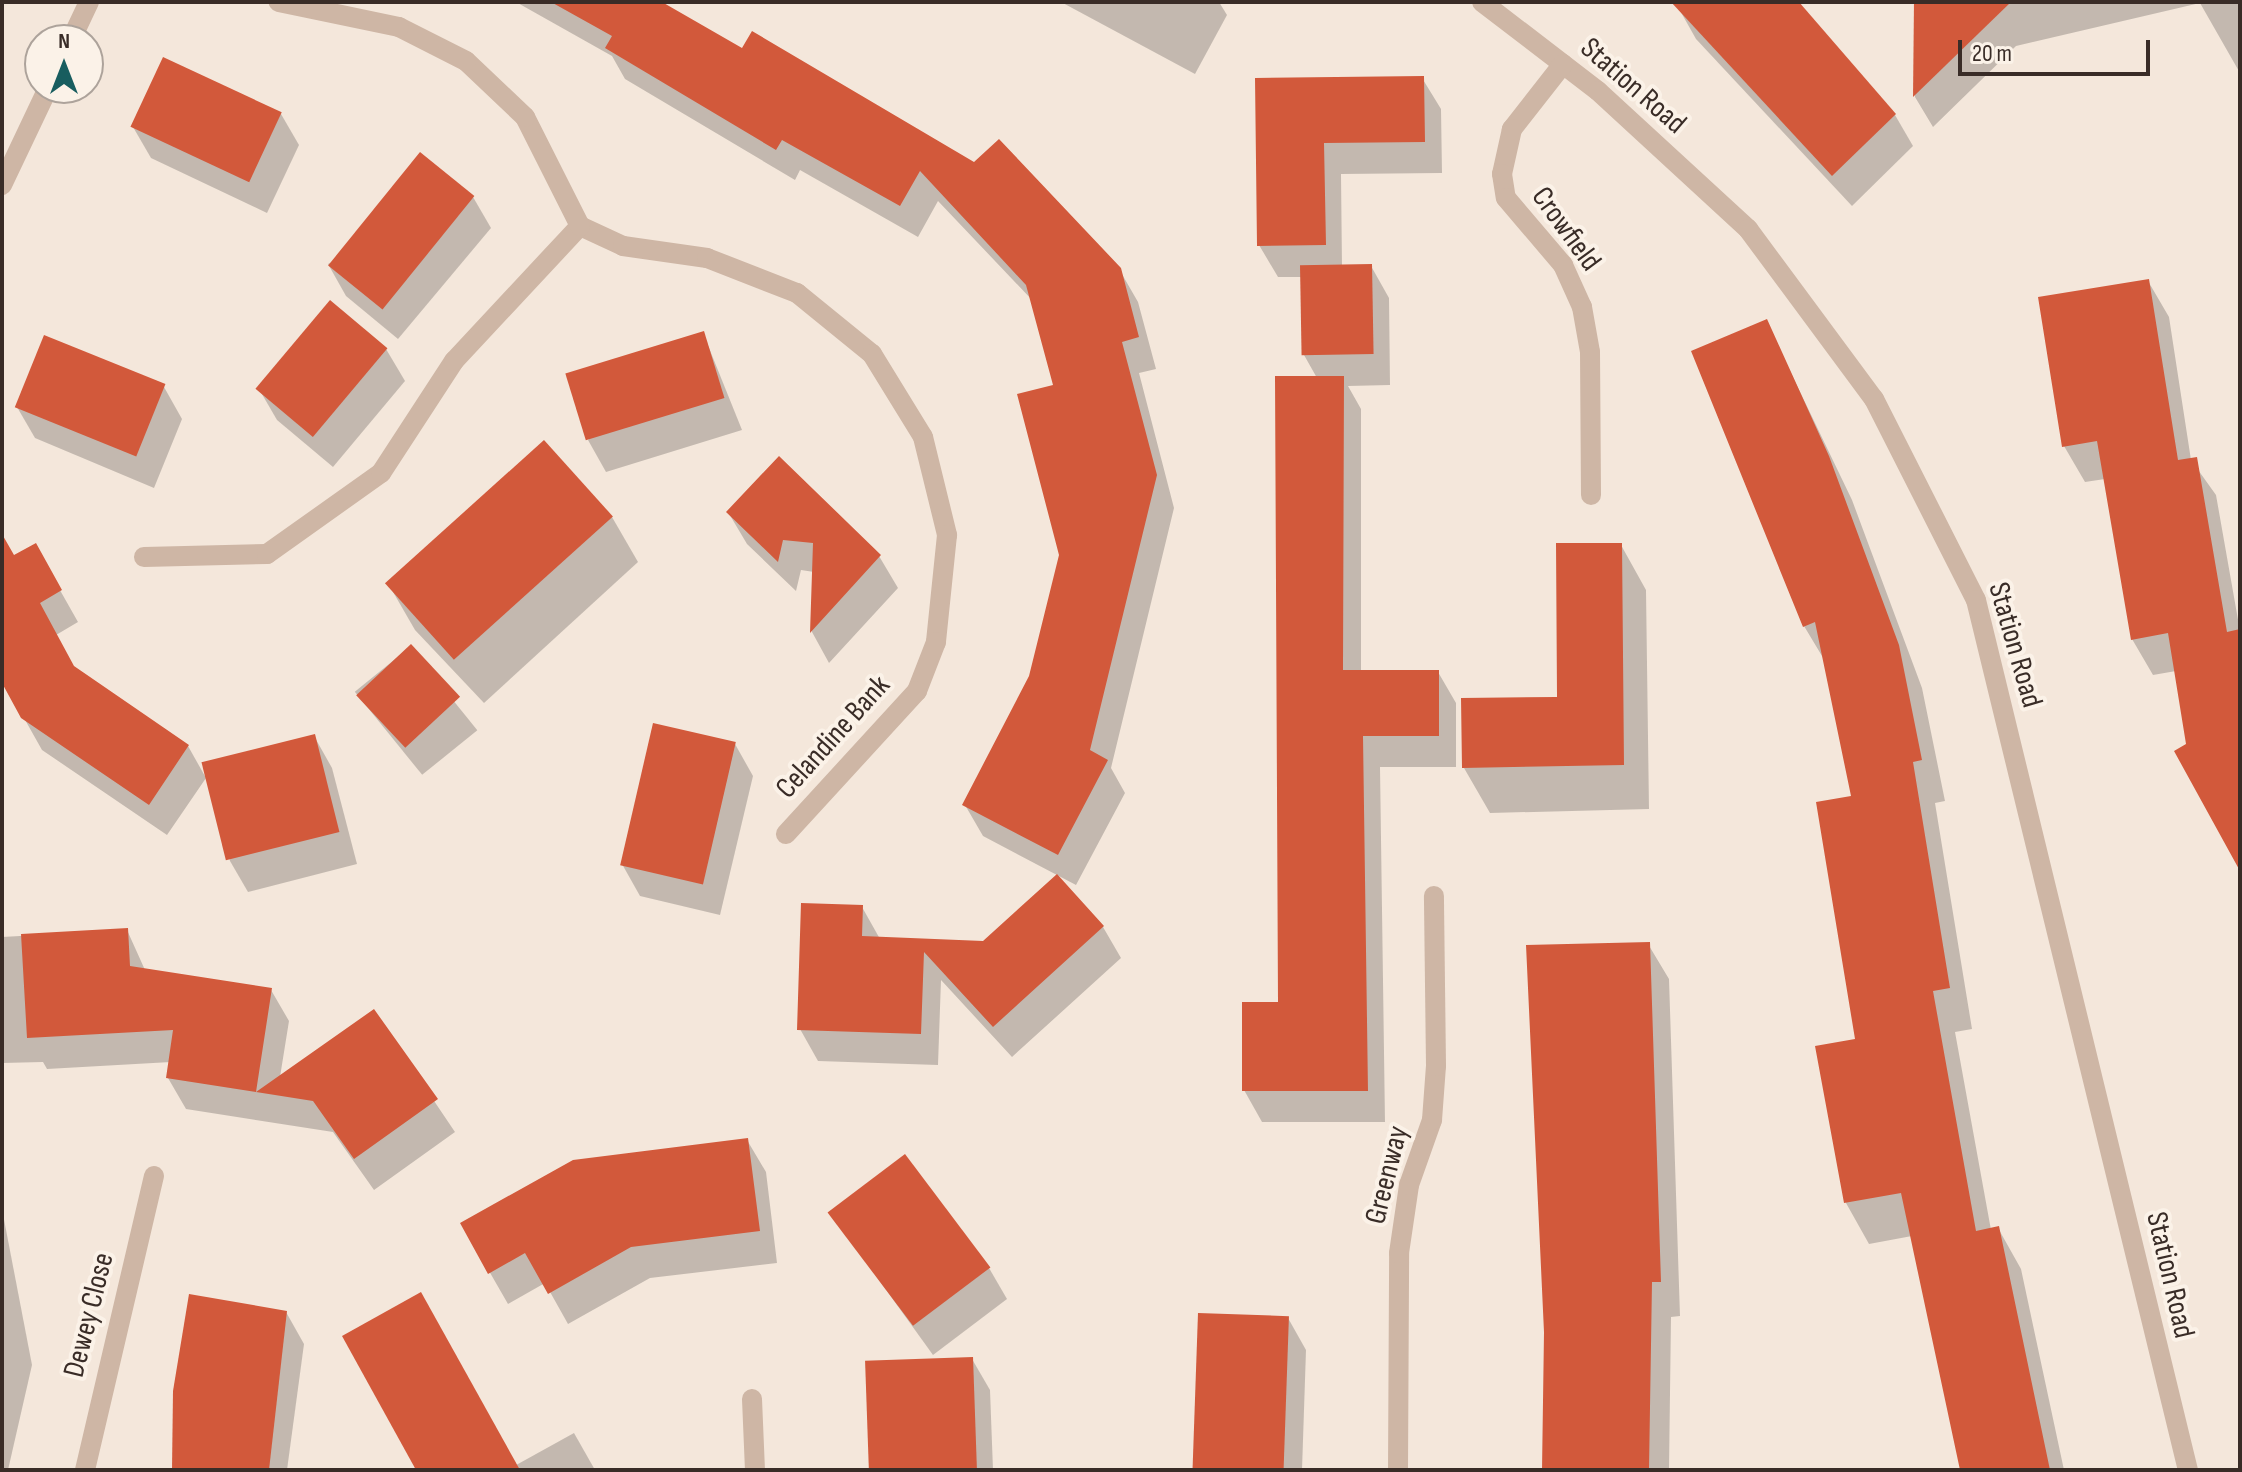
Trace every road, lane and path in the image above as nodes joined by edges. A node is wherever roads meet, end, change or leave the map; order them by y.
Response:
1 (89, 2) edge
2 (279, 2) edge
3 (1482, 2) edge
4 (79, 24) edge
5 (1563, 64) junction
6 (40, 104) edge
7 (2, 185) edge
8 (580, 226) junction
9 (1591, 495) dead end
10 (144, 557) dead end
11 (786, 834) dead end
12 (1434, 896) dead end
13 (154, 1176) dead end
14 (752, 1399) dead end
15 (85, 1470) edge
16 (755, 1470) edge
17 (1398, 1470) edge
18 (2188, 1470) edge

1 - 4 street
2 - 8 street
3 - 5 street, Station Road
5 - 9 street, Crowfield
5 - 18 street, Station Road
6 - 7 street
8 - 10 street
8 - 11 street, Celandine Bank
12 - 17 street, Greenway
13 - 15 street, Dewey Close
14 - 16 street

